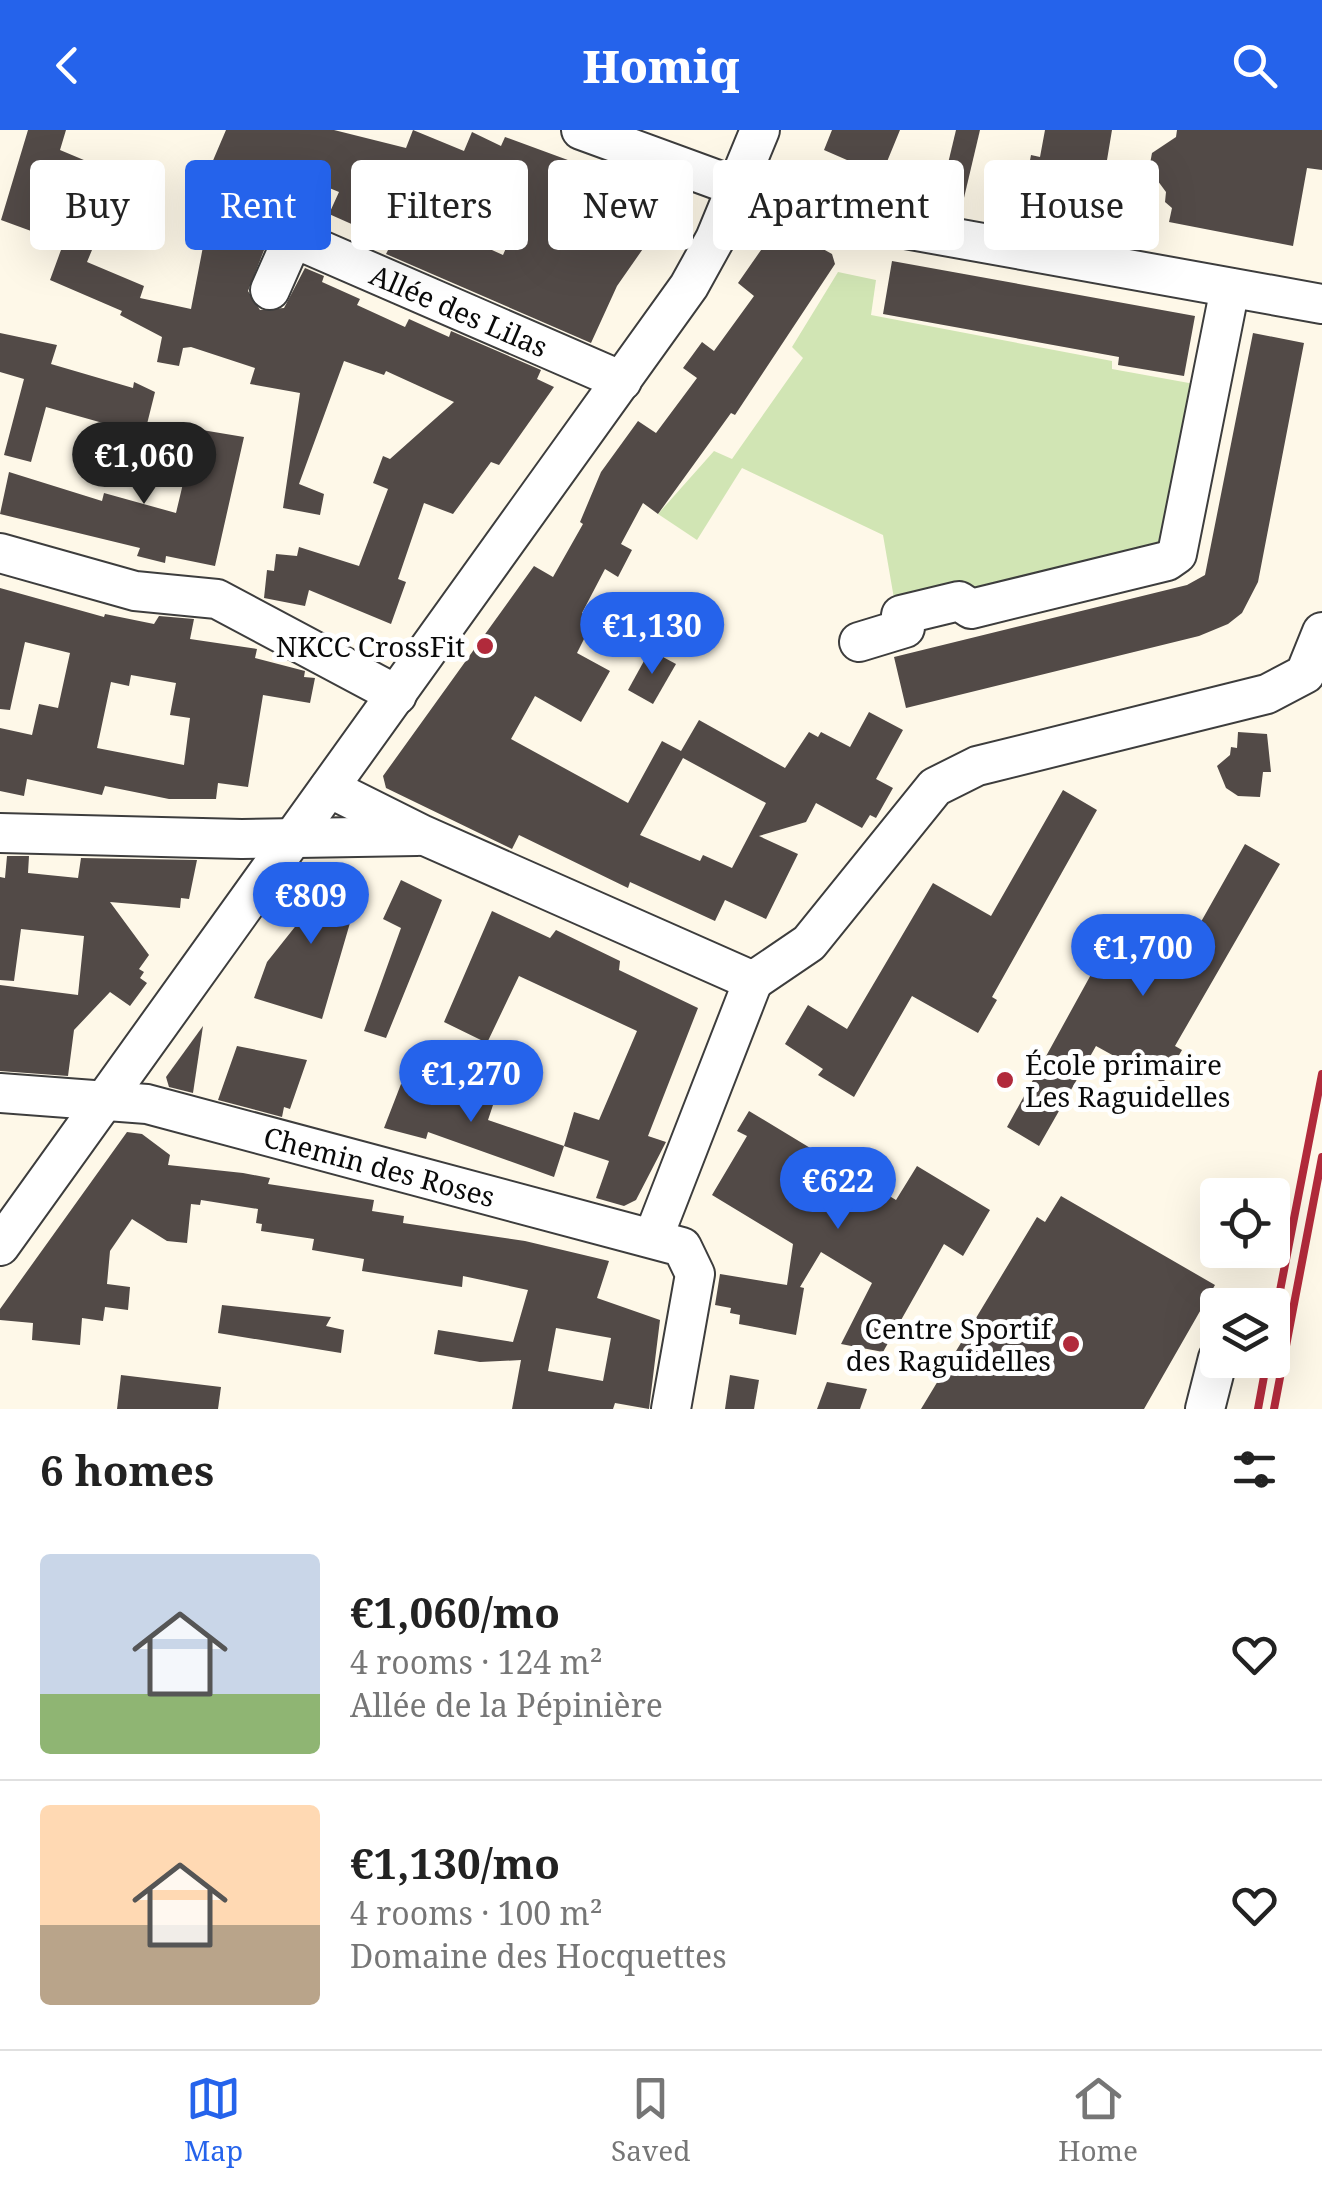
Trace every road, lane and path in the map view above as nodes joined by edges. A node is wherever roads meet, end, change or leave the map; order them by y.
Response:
1 (581, 130) edge
2 (760, 130) edge
3 (748, 160) edge
4 (713, 178) edge
5 (713, 238) edge
6 (964, 240) edge
7 (288, 250) edge
8 (321, 250) edge
9 (1230, 288) junction
10 (270, 290) dead end
11 (1322, 304) edge
12 (622, 381) junction
13 (0, 553) edge
14 (1322, 632) edge
15 (859, 642) dead end
16 (397, 695) junction
17 (329, 788) junction
18 (0, 833) edge
19 (423, 836) junction
20 (294, 838) junction
21 (753, 981) junction
22 (0, 1093) edge
23 (103, 1102) junction
24 (667, 1243) junction
25 (0, 1246) edge
26 (1213, 1378) edge
27 (671, 1409) edge
28 (1205, 1409) edge

1 - 4 street
2 - 3 street
5 - 12 street
6 - 9 street
7 - 10 street
8 - 12 street, Allée des Lilas
9 - 11 street
9 - 15 street
12 - 16 street
13 - 16 street
14 - 21 street
16 - 17 street
17 - 19 street
17 - 20 street
18 - 20 street
19 - 20 street
19 - 21 street
20 - 23 street
21 - 24 street
22 - 23 street, Chemin des Roses
23 - 24 street, Chemin des Roses
23 - 25 street
24 - 27 street
26 - 28 street

